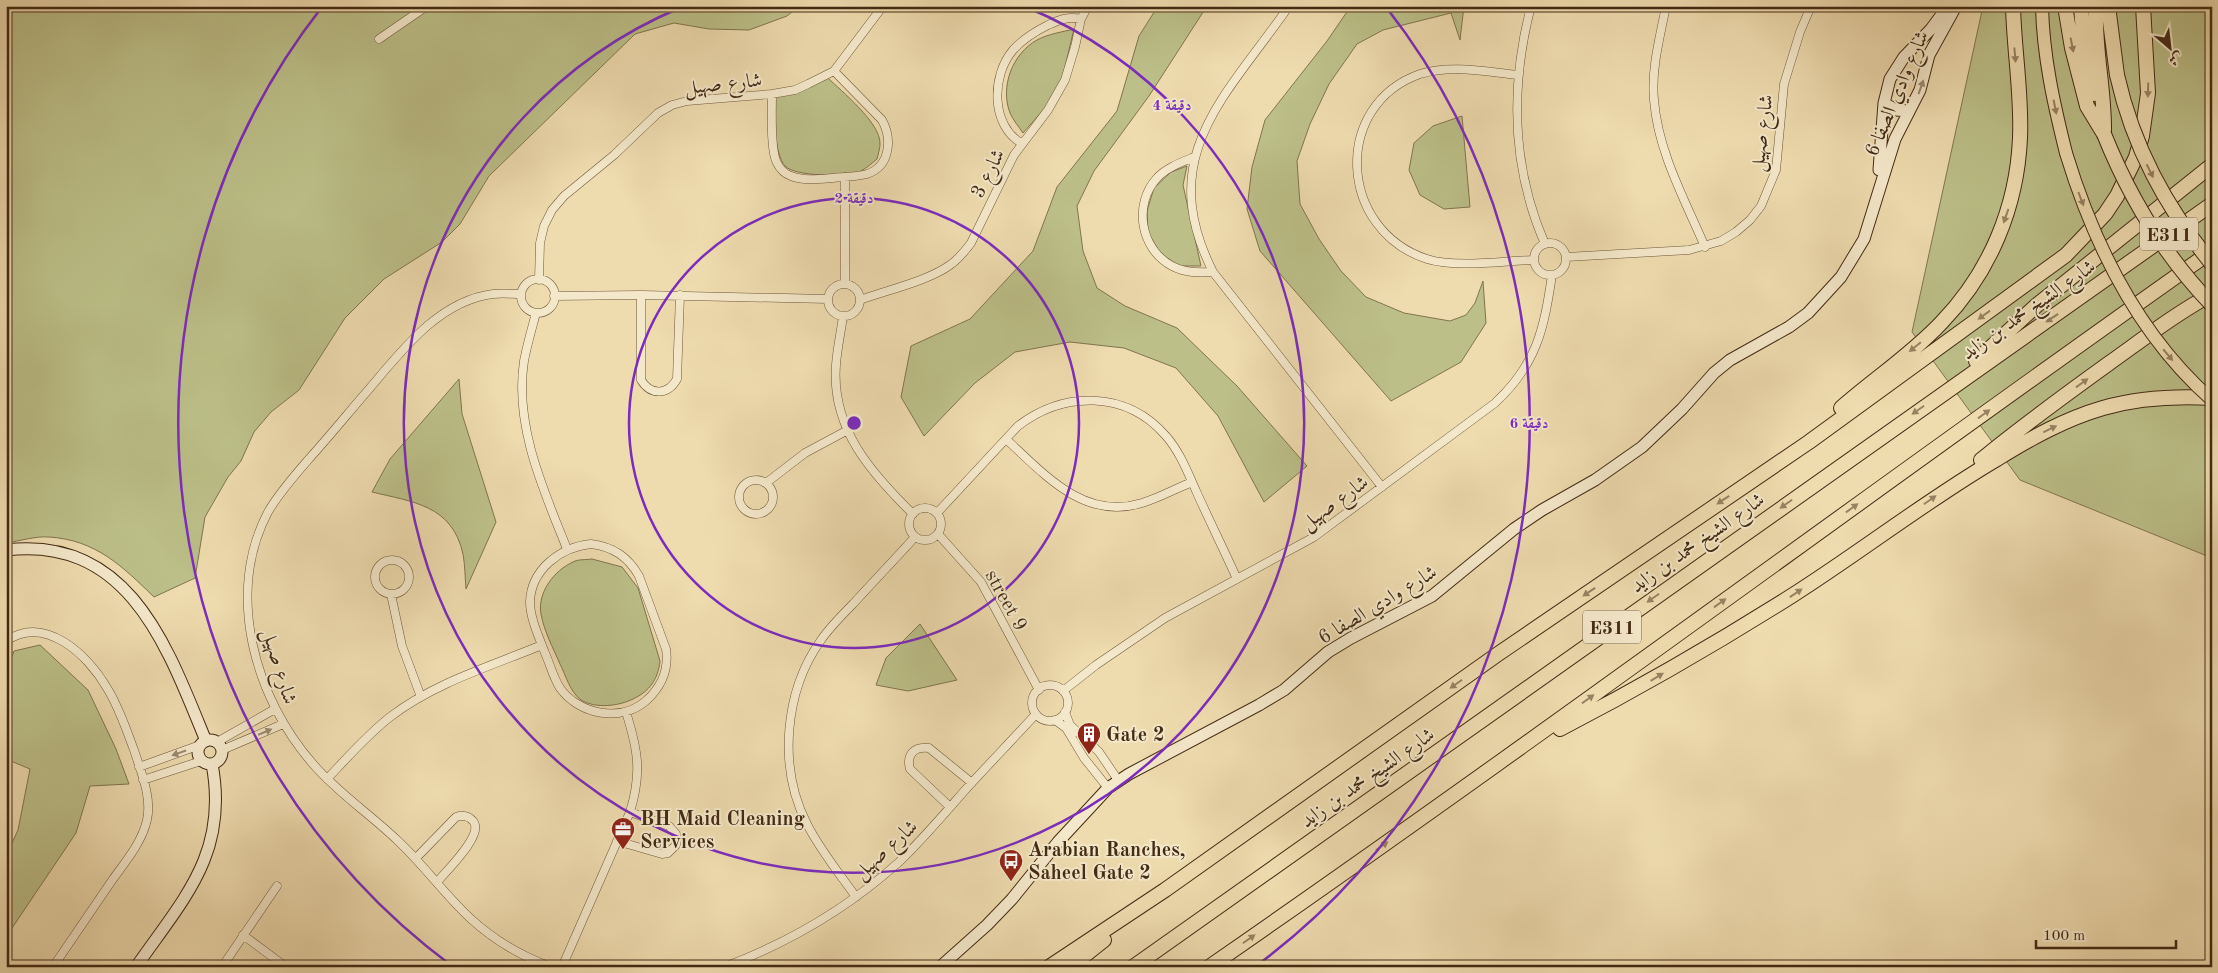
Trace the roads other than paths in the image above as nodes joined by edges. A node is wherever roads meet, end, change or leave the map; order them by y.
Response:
1 (427, 6) edge
2 (883, 6) edge
3 (1088, 6) edge
4 (1289, 6) edge
5 (1531, 6) edge
6 (1666, 6) edge
7 (1811, 6) edge
8 (1948, 6) edge
9 (1956, 6) edge
10 (2013, 6) edge
11 (2042, 6) edge
12 (2065, 6) edge
13 (2080, 6) edge
14 (2096, 6) edge
15 (2108, 6) edge
16 (2143, 6) edge
17 (1081, 19) junction
18 (379, 39) dead end
19 (1914, 48) junction
20 (1929, 55) junction
21 (834, 71) junction
22 (1519, 75) junction
23 (2090, 82) junction
24 (772, 94) junction
25 (1884, 103) junction
26 (1909, 112) junction
27 (1021, 143) junction
28 (1194, 157) junction
29 (2212, 165) edge
30 (845, 177) junction
31 (1877, 197) junction
32 (2212, 204) edge
33 (1545, 244) junction
34 (1705, 247) junction
35 (2212, 251) edge
36 (1566, 257) junction
37 (1534, 260) junction
38 (2212, 264) edge
39 (1213, 272) junction
40 (1552, 275) junction
41 (539, 280) junction
42 (844, 284) junction
43 (521, 294) junction
44 (2212, 294) edge
45 (641, 295) junction
46 (680, 295) junction
47 (554, 296) junction
48 (828, 298) junction
49 (860, 300) junction
50 (2212, 305) edge
51 (536, 313) junction
52 (843, 316) junction
53 (1944, 391) junction
54 (2212, 399) edge
55 (846, 431) junction
56 (1006, 440) junction
57 (1808, 442) junction
58 (1192, 482) junction
59 (766, 483) junction
60 (1382, 487) junction
61 (1948, 488) junction
62 (937, 513) junction
63 (913, 514) junction
64 (938, 534) junction
65 (915, 537) junction
66 (6, 550) edge
67 (567, 550) junction
68 (1237, 579) junction
69 (391, 594) junction
70 (6, 641) edge
71 (542, 645) junction
72 (1039, 690) junction
73 (1063, 691) junction
74 (421, 697) junction
75 (275, 710) junction
76 (626, 712) junction
77 (1065, 712) junction
78 (1036, 714) junction
79 (1055, 720) junction
80 (283, 724) junction
81 (242, 728) junction
82 (1076, 736) junction
83 (248, 739) junction
84 (211, 745) junction
85 (1521, 748) junction
86 (207, 763) junction
87 (139, 767) junction
88 (1109, 767) junction
89 (1098, 775) junction
90 (327, 779) junction
91 (144, 780) junction
92 (1118, 780) junction
93 (972, 783) junction
94 (1108, 788) junction
95 (950, 807) junction
96 (630, 812) junction
97 (617, 841) junction
98 (416, 858) junction
99 (438, 881) junction
100 (276, 886) dead end
101 (1165, 890) junction
102 (856, 896) junction
103 (243, 935) junction
104 (53, 967) edge
105 (136, 967) edge
106 (222, 967) edge
107 (286, 967) edge
108 (550, 967) edge
109 (562, 967) edge
110 (724, 967) edge
111 (940, 967) edge
112 (1049, 967) edge
113 (1070, 967) edge
114 (1132, 967) edge
115 (1208, 967) edge

1 - 18 street
2 - 21 street, شارع صهيل
3 - 17 street, 3 شارع
4 - 28 street
5 - 22 street
6 - 34 street
7 - 34 street, شارع صهيل
8 - 19 street, شارع وادي الصفا 6
9 - 20 street, شارع وادي الصفا 6
10 -> 57 highway
11 -> 54 main road, bridge
12 -> 23 highway
13 - 23 highway
14 - 23 highway
15 -> 38 highway, bridge
16 -> 57 highway
17 - 27 street, 3 شارع
17 - 27 street
19 - 20 street
19 - 25 street, شارع وادي الصفا 6
26 -> 20 street, شارع وادي الصفا 6
21 - 24 street, شارع صهيل
21 - 30 street
22 - 33 street
22 - 37 street
23 - 50 highway, bridge
24 - 30 street
24 - 41 street, شارع صهيل
25 - 26 street
25 - 31 street, شارع وادي الصفا 6
26 - 31 street, شارع وادي الصفا 6
27 - 49 street, 3 شارع
28 - 39 street
28 - 39 street
29 - 53 highway
30 - 42 street
31 - 92 street, شارع وادي الصفا 6
32 -> 53 highway, شارع الشيخ محمد بن زايد / E311
33 - 36 street
33 - 37 street
34 - 36 street, شارع صهيل
85 -> 35 highway, E311
36 - 40 street
37 - 40 street
39 - 60 street
40 - 60 street, شارع صهيل
41 - 43 street
41 - 47 street
42 - 48 street
42 - 49 street
43 - 51 street
43 - 75 street, شارع صهيل
61 -> 44 highway
45 - 46 street
45 - 46 street
45 - 47 street
46 - 48 street
47 - 51 street
48 - 52 street
49 - 52 street
51 - 67 street
52 - 55 street
53 -> 114 highway, شارع الشيخ محمد بن زايد / E311
61 -> 54 highway
55 - 59 street
55 - 63 street
56 - 58 street
56 - 58 street
56 - 62 street
57 -> 101 highway
58 - 68 street
59 - 59 street
60 - 68 street, شارع صهيل
85 -> 61 highway
62 - 63 street
62 - 64 street
63 - 65 street
64 - 65 street
64 - 72 street, street 9
65 - 102 street
66 - 84 street
67 - 71 street
67 - 76 street
68 - 73 street, شارع صهيل
69 - 69 street
69 - 74 street
70 - 87 street
71 - 74 street
71 - 76 street
72 - 73 street
72 - 78 street
73 - 77 street
74 - 90 street
75 - 80 street, شارع صهيل
75 - 81 street
76 - 96 street
77 - 79 street
77 - 82 street
78 - 79 street
78 - 93 street, شارع صهيل
79 - 82 street
83 -> 80 street
80 - 90 street, شارع صهيل
81 - 83 street
81 - 84 street
82 - 88 street
82 - 89 street
83 - 84 street
84 - 86 street
84 - 86 street
84 -> 87 street
115 -> 85 highway, E311
86 - 91 street
86 - 105 street
87 - 91 street
88 - 89 street
88 - 92 street
89 - 94 street
90 - 98 street, شارع صهيل
91 - 104 street
92 - 94 street, شارع وادي الصفا 6
93 - 95 street, شارع صهيل
93 - 95 street
94 - 111 street, شارع وادي الصفا 6
95 - 102 street, شارع صهيل
96 - 97 street
96 - 97 street
97 - 109 street
98 - 99 street, شارع صهيل
98 - 99 street
99 - 108 street, شارع صهيل
100 - 103 street
101 - 112 highway
101 - 113 highway
102 - 110 street, شارع صهيل
103 - 106 street
103 - 107 street

